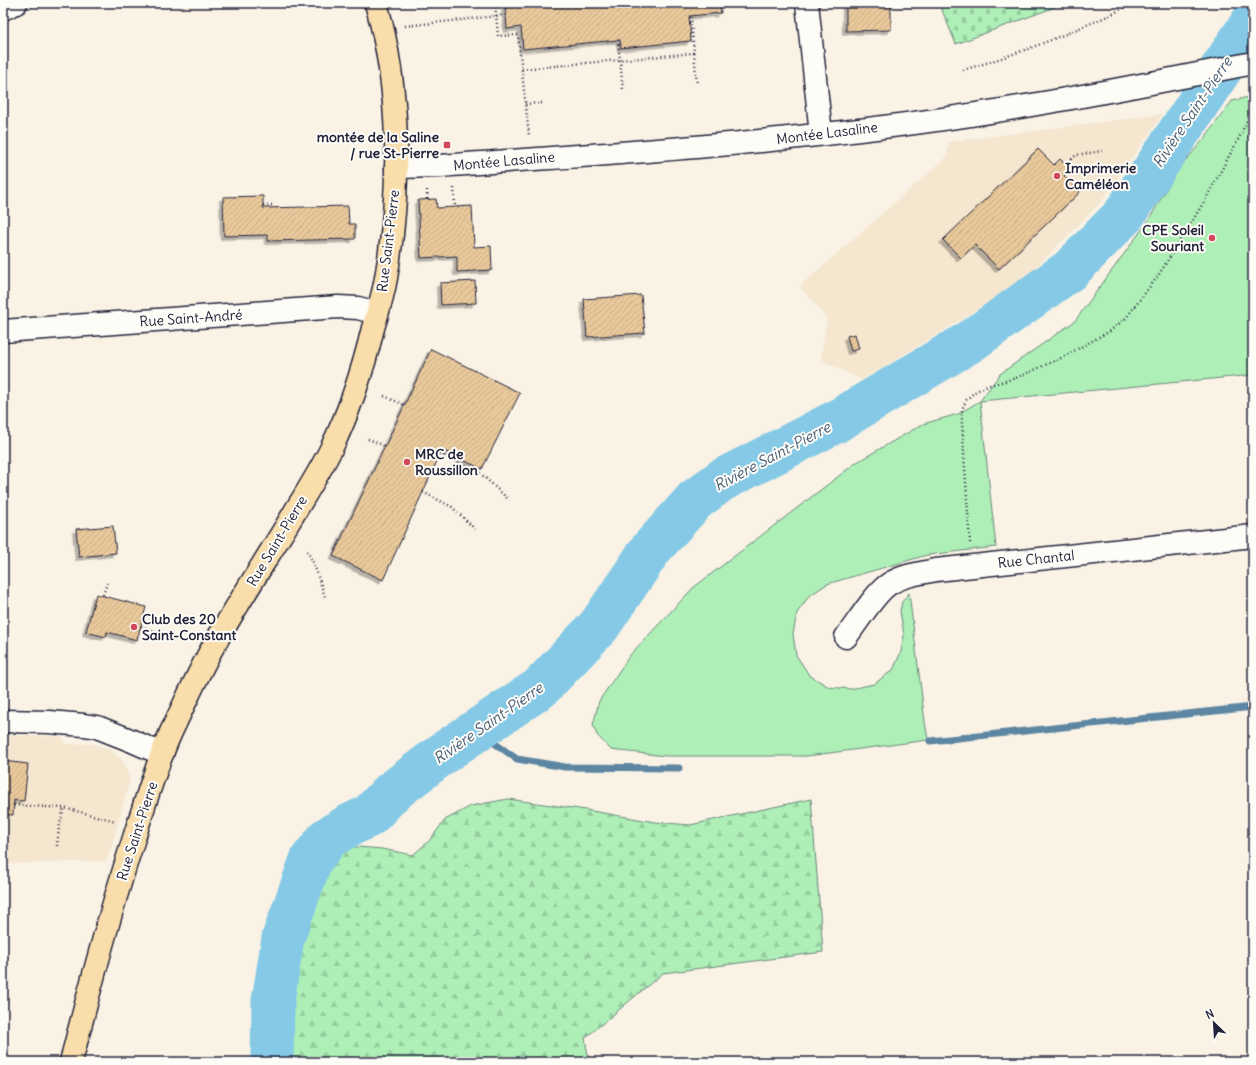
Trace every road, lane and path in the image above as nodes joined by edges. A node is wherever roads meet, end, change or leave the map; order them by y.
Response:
1 (16, 3) edge
2 (376, 3) edge
3 (495, 3) edge
4 (807, 3) edge
5 (1130, 3) edge
6 (3, 9) edge
7 (506, 14) dead end
8 (496, 16) junction
9 (691, 16) dead end
10 (402, 27) dead end
11 (618, 40) dead end
12 (694, 53) junction
13 (620, 60) junction
14 (1253, 63) edge
15 (522, 69) junction
16 (963, 70) dead end
17 (697, 84) dead end
18 (623, 90) dead end
19 (542, 103) dead end
20 (525, 104) junction
21 (1253, 108) edge
22 (820, 134) junction
23 (529, 138) dead end
24 (1102, 151) dead end
25 (1066, 165) dead end
26 (396, 167) junction
27 (454, 187) dead end
28 (427, 190) dead end
29 (427, 200) dead end
30 (263, 205) dead end
31 (272, 205) dead end
32 (455, 207) dead end
33 (377, 312) junction
34 (3, 331) edge
35 (384, 396) dead end
36 (405, 405) dead end
37 (368, 439) dead end
38 (385, 446) dead end
39 (440, 454) dead end
40 (423, 492) dead end
41 (508, 499) dead end
42 (477, 531) dead end
43 (1253, 536) edge
44 (307, 551) dead end
45 (972, 566) junction
46 (107, 583) dead end
47 (103, 595) dead end
48 (325, 597) dead end
49 (141, 626) dead end
50 (163, 635) dead end
51 (846, 637) dead end
52 (3, 721) edge
53 (162, 754) junction
54 (14, 805) dead end
55 (64, 808) junction
56 (120, 822) dead end
57 (57, 846) dead end
58 (71, 1062) edge

1 - 6 street
2 - 26 main road, Rue Saint-Pierre
3 - 8 path
4 - 22 street
5 - 16 path
7 - 8 path
8 - 10 path
8 - 15 path
9 - 12 path
11 - 13 path
12 - 13 path
12 - 17 path
13 - 15 path
13 - 18 path
14 - 22 street, Montée Lasaline
15 - 20 path
19 - 20 path
20 - 23 path
21 - 45 path
22 - 26 street, Montée Lasaline
24 - 25 path
26 - 33 main road, Rue Saint-Pierre
27 - 32 path
28 - 29 path
30 - 31 path
33 - 34 street, Rue Saint-André
33 - 53 main road, Rue Saint-Pierre
35 - 36 path
37 - 38 path
39 - 41 path
40 - 42 path
43 - 45 street, Rue Chantal
44 - 48 path
45 - 51 street, Rue Chantal
46 - 47 path
49 - 50 path
52 - 53 street
53 - 58 main road, Rue Saint-Pierre
54 - 55 path
55 - 56 path
55 - 57 path

